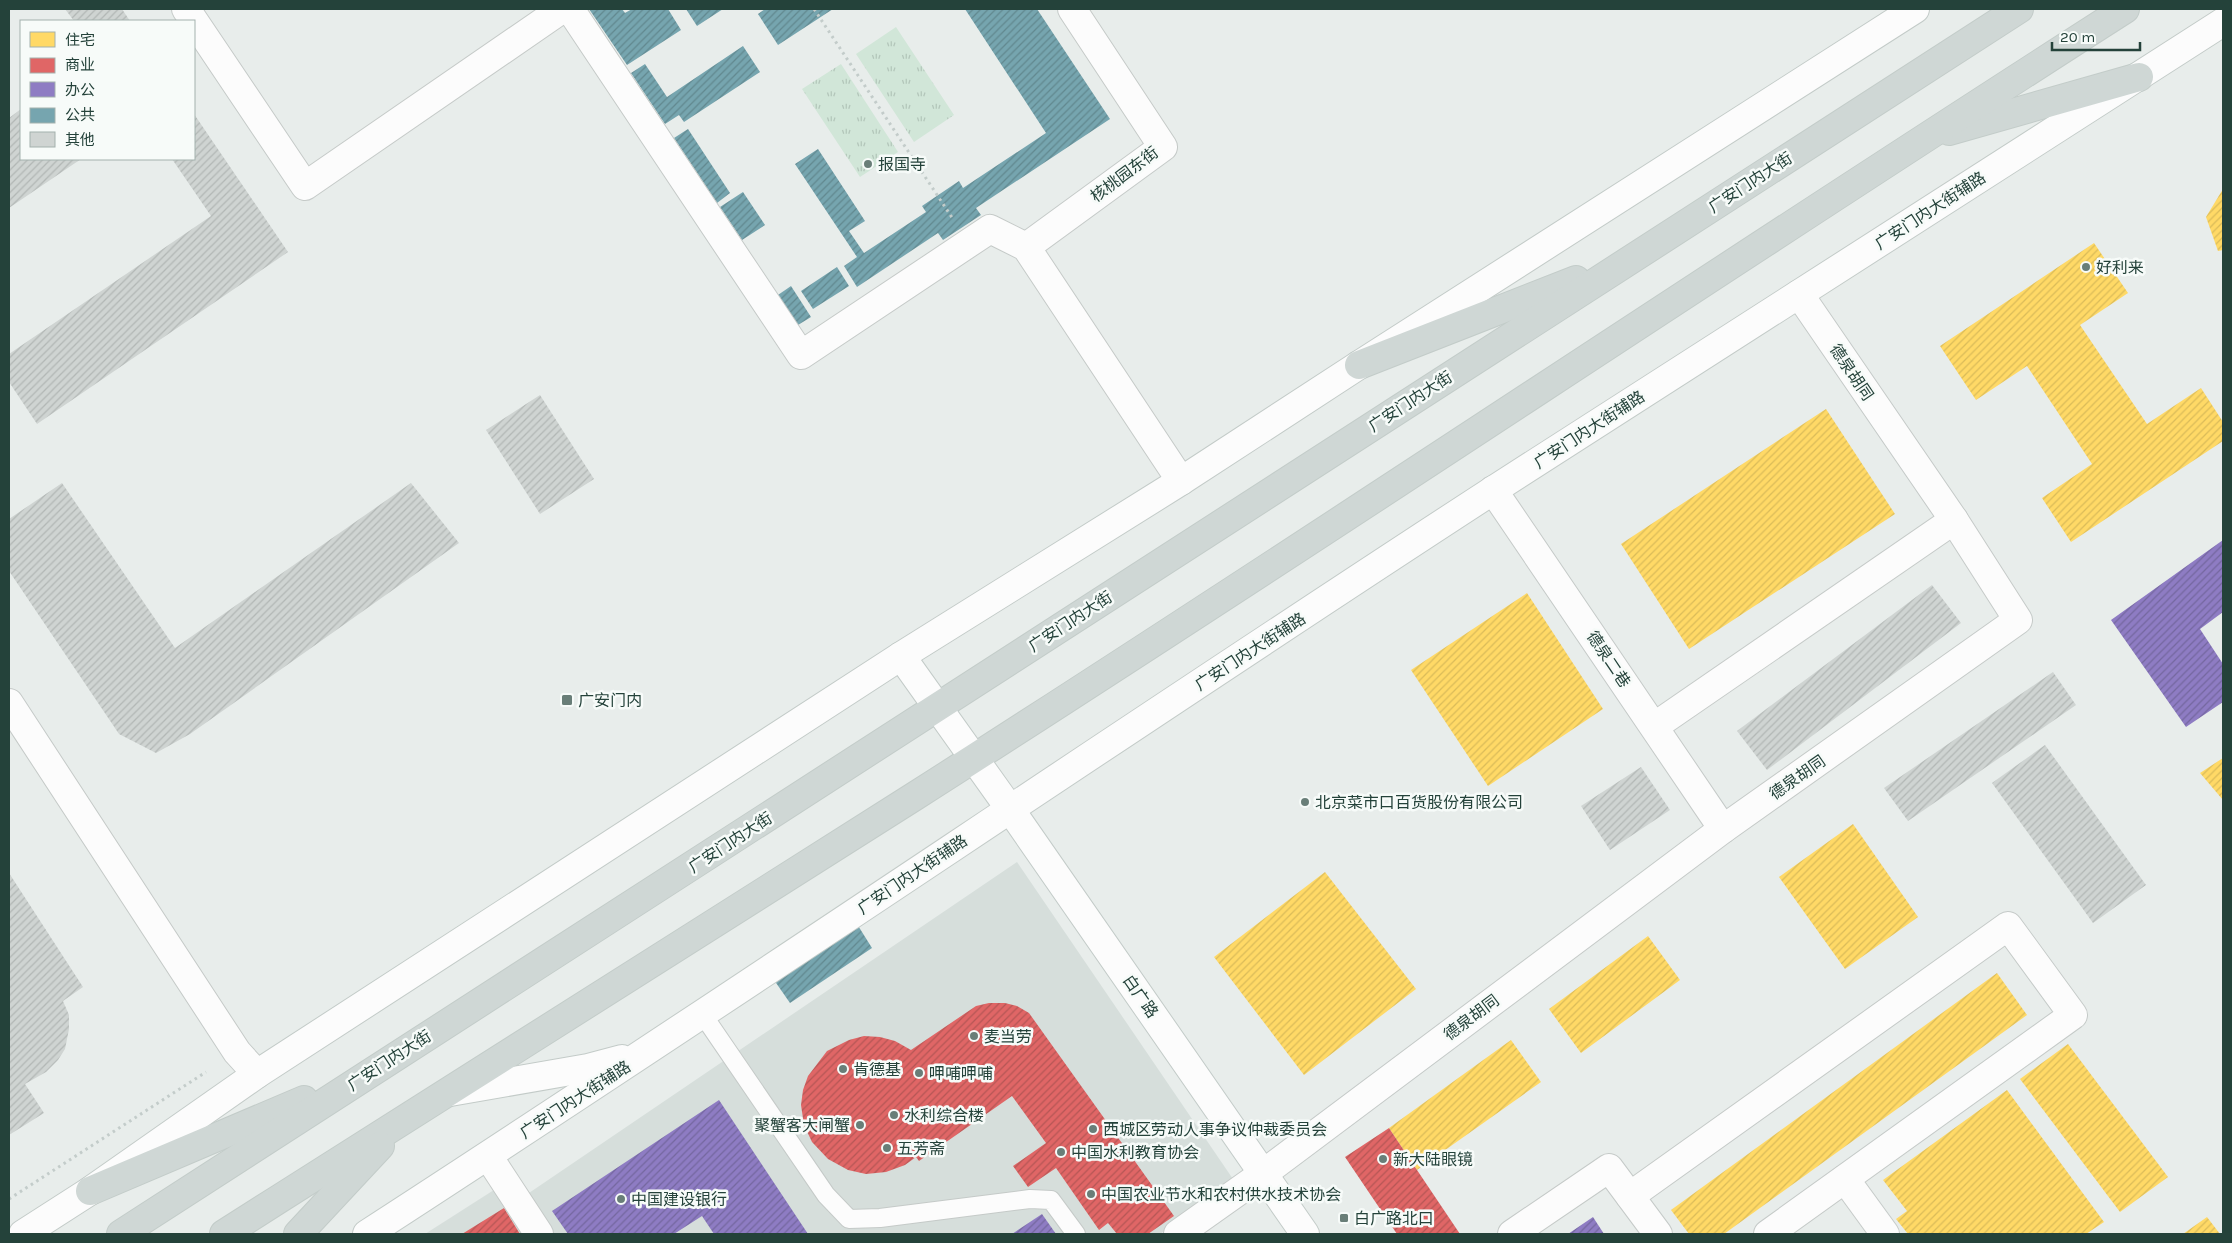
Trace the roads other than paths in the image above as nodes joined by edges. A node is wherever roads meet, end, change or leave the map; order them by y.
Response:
1 (186, 9) edge
2 (562, 9) edge
3 (570, 9) edge
4 (1072, 9) edge
5 (1915, 9) edge
6 (2018, 9) edge
7 (2125, 9) edge
8 (193, 20) edge
9 (195, 22) edge
10 (2223, 22) edge
11 (2139, 76) junction
12 (1921, 139) junction
13 (1026, 247) junction
14 (1631, 258) junction
15 (1799, 294) junction
16 (1359, 365) junction
17 (1181, 481) junction
18 (1493, 490) junction
19 (1954, 520) junction
20 (901, 656) junction
21 (9, 703) edge
22 (938, 708) junction
23 (1655, 726) junction
24 (975, 758) junction
25 (1010, 809) junction
26 (1723, 829) junction
27 (703, 1015) junction
28 (646, 1053) junction
29 (374, 1070) junction
30 (256, 1074) junction
31 (450, 1092) junction
32 (409, 1116) junction
33 (488, 1156) junction
34 (1264, 1173) junction
35 (1845, 1179) junction
36 (90, 1191) junction
37 (1630, 1196) junction
38 (23, 1234) edge
39 (121, 1234) edge
40 (224, 1234) edge
41 (298, 1234) edge
42 (367, 1234) edge
43 (539, 1234) edge
44 (1076, 1234) edge
45 (1178, 1234) edge
46 (1306, 1234) edge
47 (1512, 1234) edge
48 (1658, 1234) edge
49 (1768, 1234) edge
50 (1885, 1234) edge

1 - 8 street
2 - 9 street
3 - 13 street
4 - 13 street, 核桃园东街
5 - 16 street
6 - 14 main road, 广安门内大街
7 - 12 main road
10 - 11 street
11 - 12 main road
11 - 15 street, 广安门内大街辅路
12 - 24 main road
13 - 17 street
14 - 16 main road
14 - 22 main road, 广安门内大街
15 - 18 street, 广安门内大街辅路
15 - 19 street, 德泉胡同
16 - 17 street
17 - 20 street
18 - 23 street, 德泉二巷
18 - 25 street, 广安门内大街辅路
19 - 23 street
19 - 26 street, 德泉胡同
20 - 22 street, 白广路
20 - 30 street
21 - 30 street
22 - 24 street, 白广路
22 - 29 main road, 广安门内大街
23 - 26 street, 德泉二巷
24 - 25 street, 白广路
24 - 31 main road
25 - 27 street, 广安门内大街辅路
25 - 34 street, 白广路
26 - 34 street, 德泉胡同
27 - 28 street, 广安门内大街辅路
27 - 44 lane
28 - 31 street
28 - 33 street, 广安门内大街辅路
29 - 36 main road
29 - 39 main road, 广安门内大街
30 - 36 street
31 - 32 main road
32 - 40 main road
32 - 41 main road
33 - 42 street, 广安门内大街辅路
33 - 43 street
34 - 45 street, 德泉胡同
34 - 46 street, 白广路
35 - 37 street
35 - 49 street
35 - 50 street
36 - 38 street
37 - 47 street
37 - 48 street

